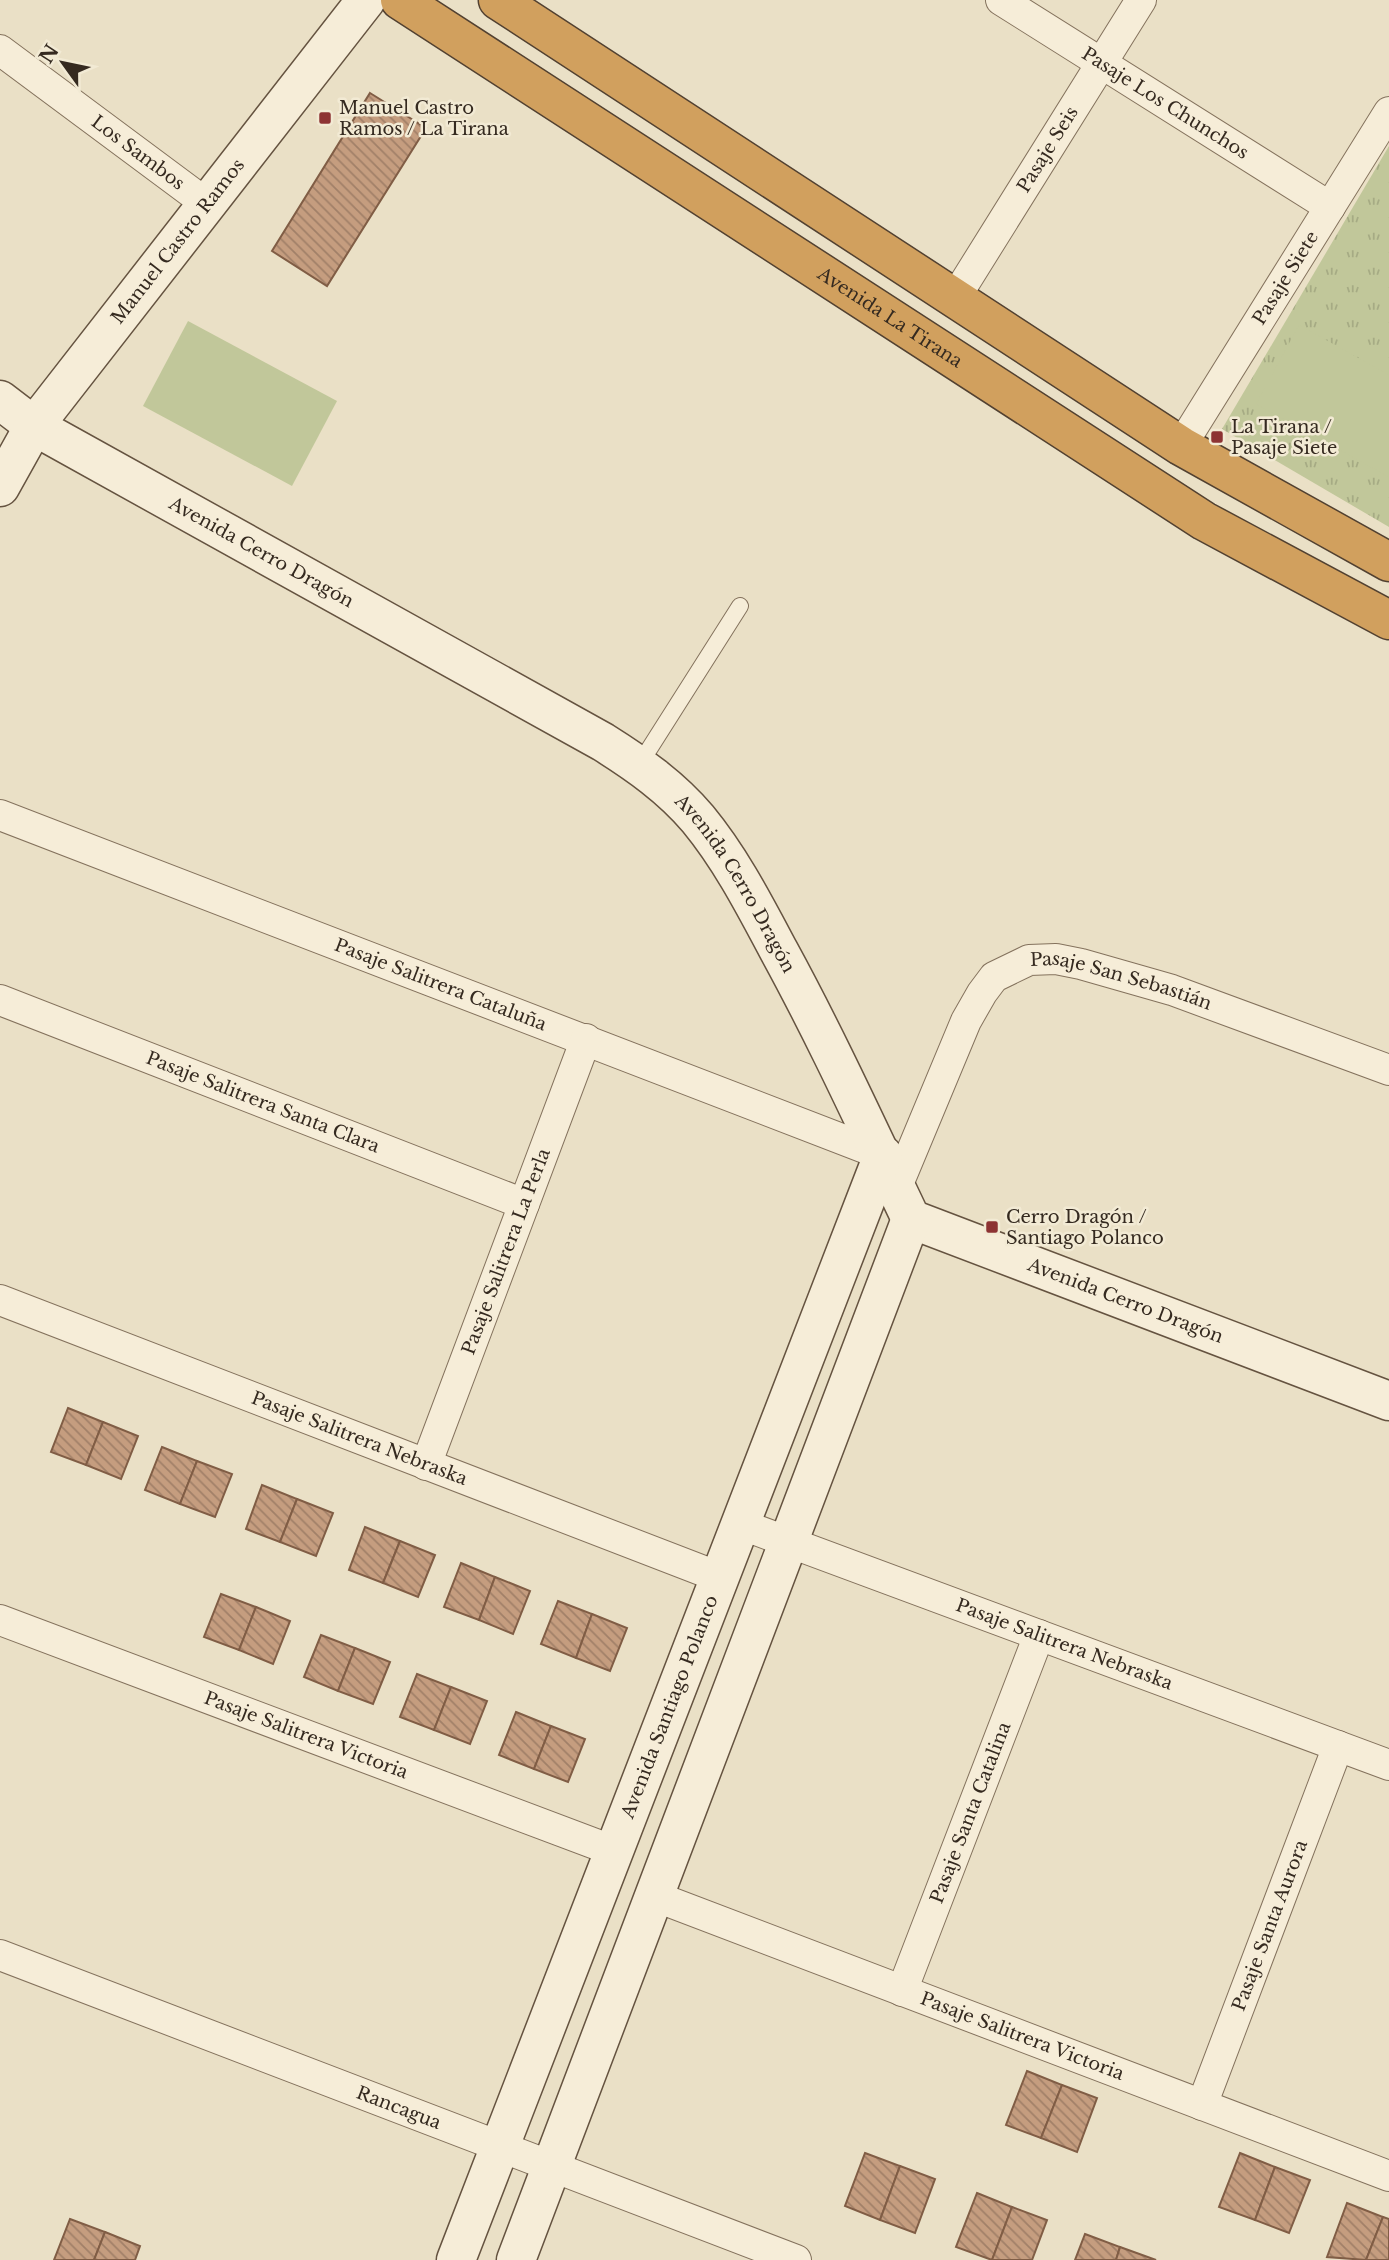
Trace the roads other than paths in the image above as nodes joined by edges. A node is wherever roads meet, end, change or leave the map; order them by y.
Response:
1 (366, 0) edge
2 (400, 0) edge
3 (498, 0) edge
4 (1001, 0) edge
5 (1141, 0) edge
6 (0, 50) edge
7 (1102, 63) junction
8 (1389, 112) edge
9 (207, 204) junction
10 (1330, 207) junction
11 (955, 298) junction
12 (0, 400) edge
13 (34, 426) junction
14 (1181, 446) junction
15 (0, 487) edge
16 (1389, 562) edge
17 (740, 606) dead end
18 (1389, 620) edge
19 (639, 765) junction
20 (0, 815) edge
21 (0, 1000) edge
22 (586, 1039) junction
23 (1389, 1070) edge
24 (897, 1188) junction
25 (524, 1204) junction
26 (2, 1307) edge
27 (1389, 1401) edge
28 (426, 1465) junction
29 (740, 1524) junction
30 (788, 1542) junction
31 (719, 1577) junction
32 (0, 1619) edge
33 (1039, 1635) junction
34 (1338, 1746) junction
35 (1389, 1765) edge
36 (614, 1851) junction
37 (654, 1896) junction
38 (0, 1955) edge
39 (902, 1991) junction
40 (1202, 2105) junction
41 (499, 2148) junction
42 (551, 2167) junction
43 (1389, 2176) edge
44 (457, 2260) edge
45 (516, 2260) edge
46 (796, 2260) edge

1 - 9 street, Manuel Castro Ramos
2 - 18 highway, Avenida La Tirana
3 - 11 highway
4 - 7 street, Pasaje Los Chunchos
5 - 7 street, Pasaje Seis
6 - 9 street, Los Sambos
7 - 10 street, Pasaje Los Chunchos
7 - 11 street, Pasaje Seis
8 - 10 street, Pasaje Siete
9 - 13 street, Manuel Castro Ramos
10 - 14 street, Pasaje Siete
11 - 14 highway
12 - 13 street, Avenida Cerro Dragón
13 - 15 street, Manuel Castro Ramos
13 - 19 street, Avenida Cerro Dragón
14 - 16 highway
17 - 19 lane
19 - 24 street, Avenida Cerro Dragón
20 - 22 street, Pasaje Salitrera Cataluña
21 - 25 street, Pasaje Salitrera Santa Clara
22 - 24 street, Pasaje Salitrera Cataluña
22 - 25 street, Pasaje Salitrera La Perla
23 - 24 street, Pasaje San Sebastián
24 - 27 street, Avenida Cerro Dragón
24 - 29 street, Avenida Santiago Polanco
24 - 30 street
25 - 28 street, Pasaje Salitrera La Perla
26 - 28 street, Pasaje Salitrera Nebraska
28 - 31 street, Pasaje Salitrera Nebraska
29 - 30 street, Pasaje Salitrera Nebraska
29 - 31 street, Avenida Santiago Polanco
30 - 33 street, Pasaje Salitrera Nebraska
30 - 37 street
31 - 36 street, Avenida Santiago Polanco
32 - 36 street, Pasaje Salitrera Victoria
33 - 34 street, Pasaje Salitrera Nebraska
33 - 39 street, Pasaje Santa Catalina
34 - 35 street, Pasaje Salitrera Nebraska
34 - 40 street, Pasaje Santa Aurora
36 - 41 street, Avenida Santiago Polanco
37 - 39 street, Pasaje Salitrera Victoria
37 - 42 street
38 - 41 street, Rancagua
39 - 40 street, Pasaje Salitrera Victoria
40 - 43 street, Pasaje Salitrera Victoria
41 - 42 street, Rancagua
41 - 44 street, Avenida Santiago Polanco
42 - 45 street
42 - 46 street, Rancagua

